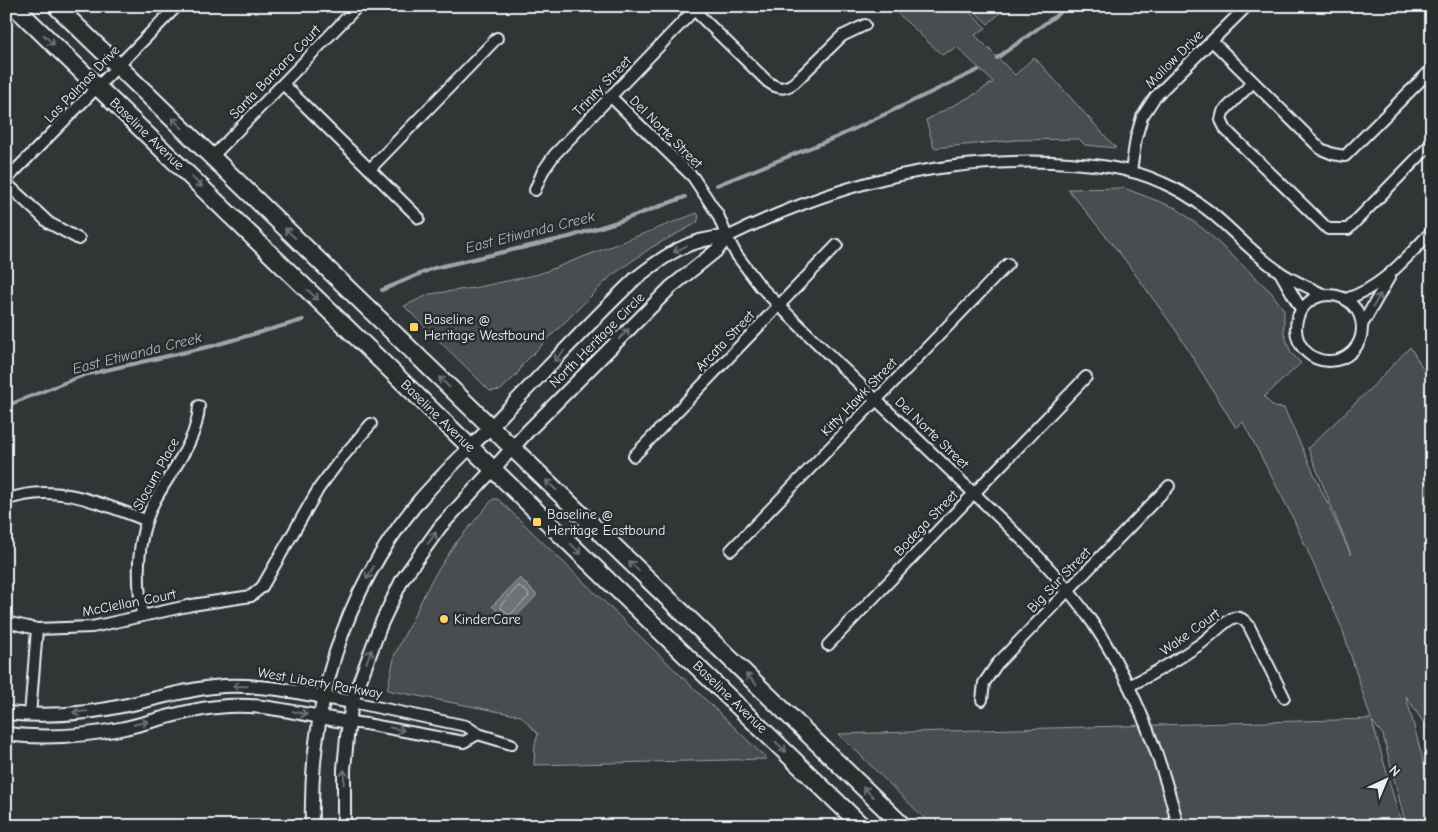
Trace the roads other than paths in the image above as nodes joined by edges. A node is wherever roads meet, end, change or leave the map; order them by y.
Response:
1 (14, 6) edge
2 (56, 6) edge
3 (177, 6) edge
4 (358, 6) edge
5 (1248, 6) edge
6 (696, 8) edge
7 (865, 25) dead end
8 (497, 38) dead end
9 (1212, 41) junction
10 (118, 67) junction
11 (1432, 69) edge
12 (1253, 82) junction
13 (283, 84) junction
14 (99, 87) junction
15 (611, 97) junction
16 (1432, 143) edge
17 (212, 157) junction
18 (370, 169) junction
19 (1131, 171) junction
20 (6, 182) edge
21 (535, 190) dead end
22 (419, 218) dead end
23 (1432, 231) edge
24 (727, 238) junction
25 (79, 239) dead end
26 (837, 245) dead end
27 (1008, 264) dead end
28 (1281, 273) junction
29 (1390, 275) junction
30 (1324, 294) junction
31 (1346, 299) junction
32 (778, 305) junction
33 (1301, 309) junction
34 (1362, 325) junction
35 (1086, 377) dead end
36 (876, 399) junction
37 (199, 406) dead end
38 (371, 424) dead end
39 (491, 427) junction
40 (471, 447) junction
41 (512, 447) junction
42 (634, 456) dead end
43 (492, 468) junction
44 (1169, 486) dead end
45 (974, 493) junction
46 (6, 500) edge
47 (146, 520) junction
48 (731, 550) dead end
49 (1068, 590) junction
50 (142, 616) junction
51 (6, 622) edge
52 (37, 629) junction
53 (828, 645) dead end
54 (1129, 686) junction
55 (323, 697) junction
56 (1284, 697) dead end
57 (982, 700) dead end
58 (352, 702) junction
59 (6, 713) edge
60 (30, 715) junction
61 (319, 718) junction
62 (349, 722) junction
63 (6, 734) edge
64 (478, 734) junction
65 (511, 744) dead end
66 (312, 826) edge
67 (344, 826) edge
68 (862, 826) edge
69 (903, 826) edge
70 (1178, 826) edge

1 -> 14 main road, Baseline Avenue
2 - 10 main road, Baseline Avenue
3 - 10 street, Las Palmas Drive
4 - 13 street, Santa Barbara Court
5 - 9 street, Mallow Drive
6 - 7 street
6 - 15 street, Trinity Street
8 - 18 street
9 - 12 street
9 - 19 street, Mallow Drive
10 - 14 street, Las Palmas Drive
17 -> 10 main road, Baseline Avenue
11 - 12 street
12 - 16 street
13 - 17 street, Santa Barbara Court
13 - 18 street
14 - 20 street, Las Palmas Drive
14 -> 40 main road, Baseline Avenue
15 - 21 street, Trinity Street
15 - 24 street, Del Norte Street
39 -> 17 main road, Baseline Avenue
18 - 22 street
19 - 24 street, North Heritage Circle
19 - 28 street, North Heritage Circle
20 - 25 street
23 - 29 street
24 - 32 street, Del Norte Street
24 -> 39 street, North Heritage Circle
41 -> 24 street, North Heritage Circle
26 - 32 street, Arcata Street
27 - 36 street, Kitty Hawk Street
28 - 30 street
28 - 33 street
29 - 31 street
34 -> 29 street
30 - 31 street
30 - 33 street
31 - 34 street
32 - 36 street, Del Norte Street
32 - 42 street, Arcata Street
33 - 34 street
35 - 45 street, Bodega Street
36 - 45 street, Del Norte Street
36 - 48 street, Kitty Hawk Street
37 - 47 street, Slocum Place
38 - 50 street, McClellan Court
39 - 40 street, North Heritage Circle
39 - 41 main road, Baseline Avenue
40 - 43 main road, Baseline Avenue
40 -> 55 street, North Heritage Circle
41 - 43 street, North Heritage Circle
69 -> 41 main road, Baseline Avenue
58 -> 43 street, North Heritage Circle
43 -> 68 main road, Baseline Avenue
44 - 49 street, Big Sur Street
45 - 49 street, Del Norte Street
45 - 53 street, Bodega Street
46 - 47 street
47 - 50 street, Slocum Place
49 - 54 street, Del Norte Street
49 - 57 street, Big Sur Street
50 - 52 street, McClellan Court
51 - 52 street, McClellan Court
52 - 60 street
54 - 56 street, Wake Court
54 - 70 street, Del Norte Street
55 - 58 street, West Liberty Parkway
55 -> 60 street, West Liberty Parkway
55 - 61 street, North Heritage Circle
58 - 62 street, North Heritage Circle
58 - 64 street, West Liberty Parkway
59 - 60 street, West Liberty Parkway
61 - 62 street
63 -> 61 street
61 - 66 street, North Heritage Circle
62 -> 64 street
67 -> 62 street, North Heritage Circle
64 - 65 street, West Liberty Parkway

